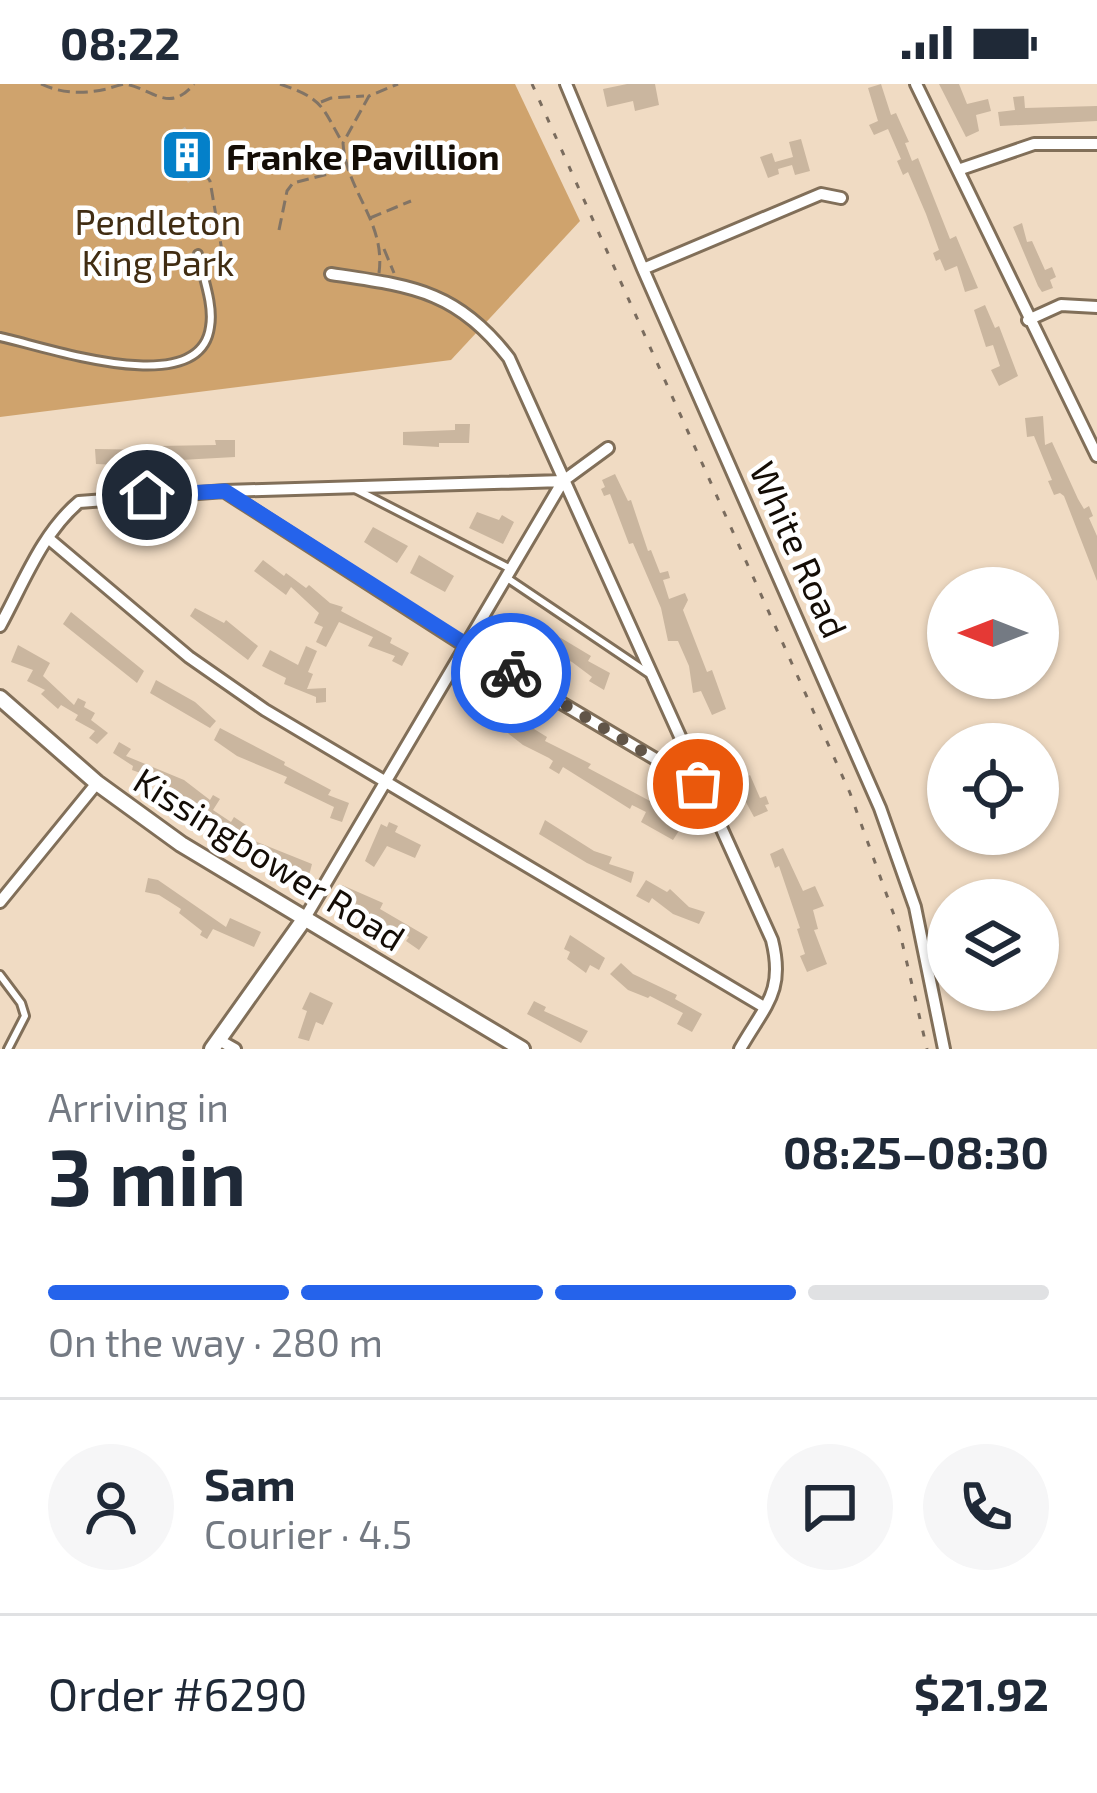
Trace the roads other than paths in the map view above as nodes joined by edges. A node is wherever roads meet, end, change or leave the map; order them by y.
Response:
1 (566, 84) edge
2 (916, 84) edge
3 (1097, 144) edge
4 (958, 170) junction
5 (841, 198) dead end
6 (198, 254) dead end
7 (643, 269) junction
8 (331, 274) dead end
9 (1097, 308) edge
10 (1028, 320) junction
11 (0, 337) edge
12 (608, 448) dead end
13 (1097, 456) edge
14 (563, 481) junction
15 (350, 487) junction
16 (225, 491) junction
17 (48, 538) junction
18 (510, 574) junction
19 (0, 626) edge
20 (467, 647) junction
21 (651, 675) junction
22 (0, 698) edge
23 (97, 783) junction
24 (387, 783) junction
25 (698, 784) junction
26 (0, 902) edge
27 (305, 918) junction
28 (0, 974) edge
29 (764, 1007) junction
30 (216, 1044) edge
31 (8, 1049) edge
32 (235, 1049) edge
33 (522, 1049) edge
34 (740, 1049) edge
35 (944, 1049) edge

1 - 7 street, White Road
2 - 4 street
3 - 4 street
4 - 10 street
5 - 7 street
6 - 11 lane
7 - 35 street, White Road
8 - 14 street
9 - 10 street
10 - 13 street
12 - 14 street
14 - 15 street
14 - 18 street
14 - 21 street
15 - 16 street
15 - 18 lane
16 - 17 street
16 - 20 street
17 - 19 street
17 - 24 street
18 - 20 street
18 - 21 lane
20 - 24 street
20 - 25 street
21 - 25 street
22 - 23 street, Kissingbower Road
23 - 26 street
23 - 27 street, Kissingbower Road
24 - 27 street
24 - 29 street
25 - 29 street
27 - 30 street
27 - 33 street, Kissingbower Road
28 - 31 lane
29 - 34 street
30 - 32 street

